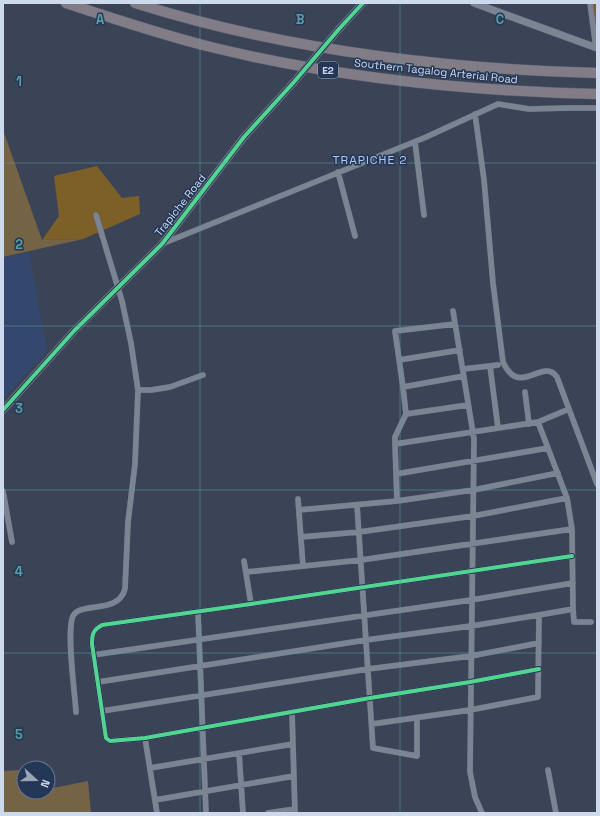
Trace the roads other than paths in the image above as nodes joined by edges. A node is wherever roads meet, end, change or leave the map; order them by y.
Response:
1 (66, 3) edge
2 (135, 3) edge
3 (363, 3) edge
4 (474, 3) edge
5 (590, 3) edge
6 (597, 48) edge
7 (597, 73) edge
8 (597, 94) edge
9 (597, 108) edge
10 (475, 114) junction
11 (415, 142) junction
12 (338, 172) junction
13 (96, 215) dead end
14 (424, 215) dead end
15 (355, 236) dead end
16 (162, 244) junction
17 (119, 286) junction
18 (453, 311) dead end
19 (455, 324) junction
20 (460, 350) junction
21 (399, 360) junction
22 (498, 364) dead end
23 (490, 366) junction
24 (463, 369) junction
25 (203, 375) dead end
26 (464, 376) junction
27 (402, 387) junction
28 (138, 390) junction
29 (525, 392) dead end
30 (468, 405) junction
31 (569, 409) junction
32 (3, 410) edge
33 (406, 414) junction
34 (538, 422) junction
35 (529, 424) junction
36 (498, 428) junction
37 (473, 432) junction
38 (395, 444) junction
39 (548, 448) junction
40 (473, 461) junction
41 (558, 473) junction
42 (396, 474) junction
43 (597, 484) edge
44 (473, 490) junction
45 (3, 491) edge
46 (567, 498) junction
47 (298, 499) dead end
48 (397, 500) junction
49 (357, 505) junction
50 (299, 510) junction
51 (473, 516) junction
52 (572, 529) junction
53 (359, 532) junction
54 (301, 537) junction
55 (12, 542) dead end
56 (472, 544) junction
57 (572, 556) junction
58 (361, 560) junction
59 (244, 561) dead end
60 (303, 566) junction
61 (472, 571) junction
62 (246, 572) junction
63 (573, 583) junction
64 (363, 588) junction
65 (472, 600) junction
66 (251, 604) junction
67 (573, 609) junction
68 (198, 612) junction
69 (364, 615) junction
70 (539, 615) junction
71 (591, 622) dead end
72 (471, 626) junction
73 (199, 639) junction
74 (366, 640) junction
75 (539, 643) junction
76 (94, 655) junction
77 (471, 656) junction
78 (200, 667) junction
79 (368, 669) junction
80 (539, 669) junction
81 (98, 682) junction
82 (470, 682) junction
83 (201, 695) junction
84 (370, 698) junction
85 (470, 710) junction
86 (102, 711) junction
87 (76, 712) dead end
88 (292, 712) junction
89 (417, 718) junction
90 (372, 724) junction
91 (202, 728) junction
92 (145, 738) junction
93 (293, 744) junction
94 (239, 753) junction
95 (203, 759) junction
96 (150, 768) junction
97 (548, 770) dead end
98 (294, 776) junction
99 (241, 785) junction
100 (205, 791) junction
101 (155, 800) junction
102 (295, 811) edge
103 (157, 813) edge
104 (206, 813) edge
105 (243, 813) edge
106 (268, 813) edge
107 (482, 813) edge
108 (556, 813) edge

1 - 8 highway, Southern Tagalog Arterial Road / E2
2 - 7 highway, Southern Tagalog Arterial Road / E2
3 - 16 street, Trapiche Road, bridge
4 - 6 street
5 - 6 street
9 - 10 street
10 - 11 street
10 - 31 street
11 - 12 street
11 - 14 street
12 - 15 street
12 - 16 street
13 - 17 street
16 - 17 street, Trapiche Road
17 - 28 street
17 - 32 street, Trapiche Road
18 - 19 street
19 - 20 street
19 - 21 street
20 - 21 street
20 - 24 street
21 - 27 street
22 - 23 street
23 - 24 street
23 - 36 street
24 - 26 street
25 - 28 street
26 - 27 street
26 - 30 street
27 - 33 street
28 - 87 street
29 - 35 street
30 - 33 street
30 - 37 street
31 - 34 street
31 - 43 street
33 - 38 street
34 - 35 street
34 - 39 street
35 - 36 street
36 - 37 street
37 - 38 street
37 - 40 street
38 - 42 street
39 - 40 street
39 - 41 street
40 - 42 street
40 - 44 street
41 - 44 street
41 - 46 street
42 - 48 street
44 - 48 street
44 - 51 street
45 - 55 street
46 - 51 street
46 - 52 street
47 - 50 street
48 - 49 street
49 - 50 street
49 - 53 street
50 - 54 street
51 - 53 street
51 - 56 street
52 - 56 street
52 - 57 street
53 - 54 street
53 - 58 street
54 - 60 street
56 - 58 street
56 - 61 street
57 - 61 street
57 - 63 street
58 - 60 street
58 - 64 street
59 - 62 street
60 - 62 street
61 - 64 street
61 - 65 street
62 - 66 street
63 - 65 street
63 - 67 street
64 - 66 street
64 - 69 street
65 - 69 street
65 - 72 street
66 - 68 street
67 - 70 street
67 - 71 street
68 - 73 street
68 - 76 street
69 - 73 street
69 - 74 street
70 - 72 street
70 - 75 street
72 - 74 street
72 - 77 street
73 - 76 street
73 - 78 street
74 - 78 street
74 - 79 street
75 - 77 street
75 - 80 street
76 - 81 street
77 - 79 street
77 - 82 street
78 - 81 street
78 - 83 street
79 - 83 street
79 - 84 street
80 - 82 street
80 - 85 street
81 - 86 street
82 - 84 street
82 - 85 street
83 - 86 street
83 - 91 street
84 - 88 street
84 - 90 street
85 - 89 street
85 - 107 street
86 - 92 street
88 - 91 street
88 - 93 street
89 - 90 street
89 - 90 street
91 - 92 street
91 - 95 street
92 - 96 street
93 - 94 street
93 - 98 street
94 - 95 street
94 - 99 street
95 - 96 street
95 - 100 street
96 - 101 street
97 - 108 street
98 - 99 street
98 - 102 street
99 - 100 street
99 - 105 street
100 - 101 street
100 - 104 street
101 - 103 street
102 - 106 street

